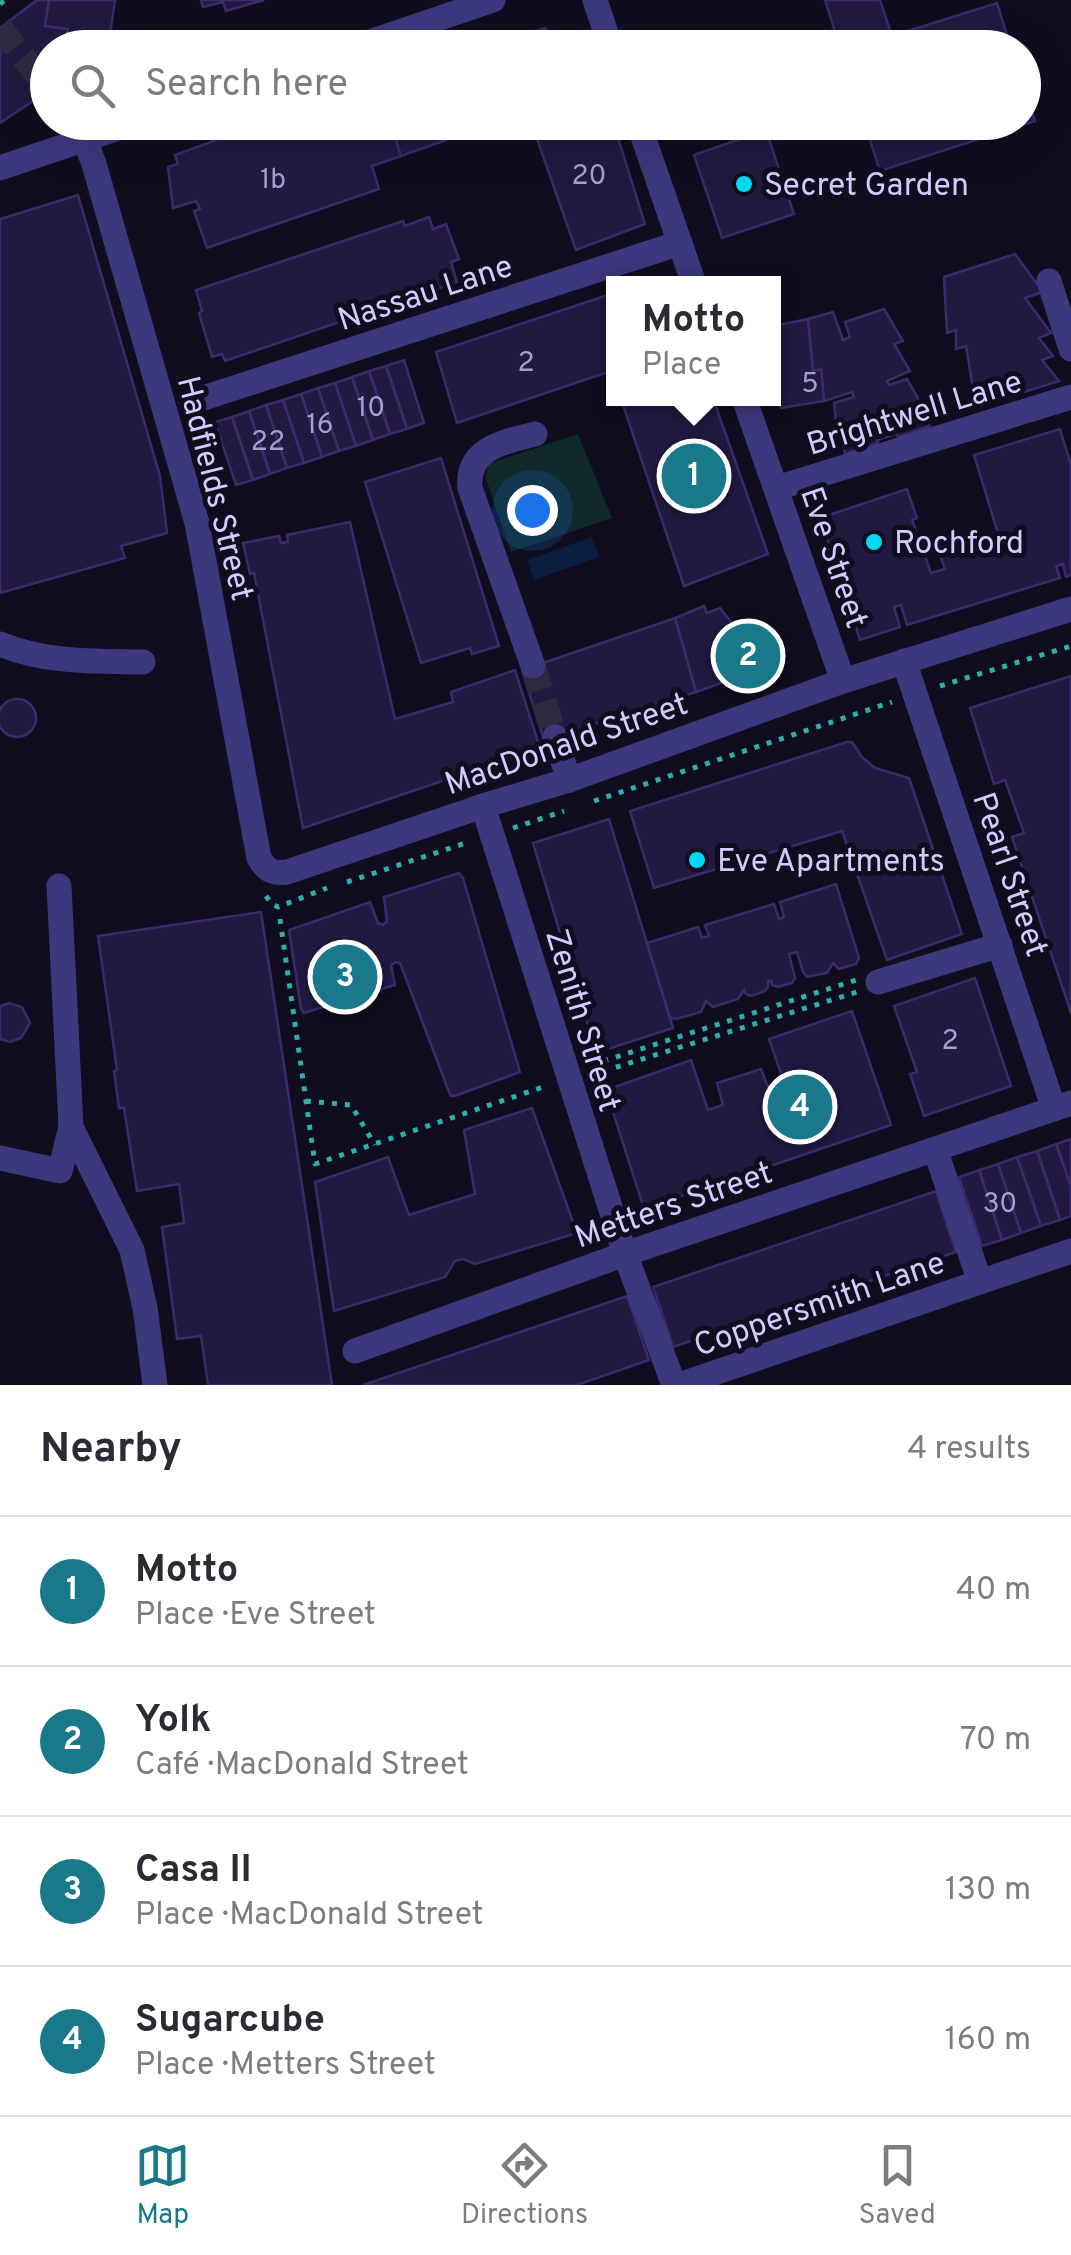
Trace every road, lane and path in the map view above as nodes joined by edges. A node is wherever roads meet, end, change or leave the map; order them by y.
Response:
1 (493, 0) edge
2 (594, 0) edge
3 (405, 30) edge
4 (605, 30) edge
5 (61, 140) edge
6 (81, 140) edge
7 (644, 140) edge
8 (0, 168) edge
9 (680, 242) junction
10 (691, 276) edge
11 (1049, 281) dead end
12 (1071, 349) edge
13 (1071, 397) edge
14 (191, 402) dead end
15 (747, 406) edge
16 (535, 434) dead end
17 (777, 488) junction
18 (1071, 609) edge
19 (0, 644) edge
20 (143, 662) dead end
21 (904, 662) junction
22 (533, 666) tunnel mouth
23 (844, 680) junction
24 (555, 736) tunnel mouth
25 (568, 780) junction
26 (482, 806) junction
27 (260, 858) joint
28 (59, 886) dead end
29 (280, 919) dead end
30 (1000, 945) junction
31 (878, 982) junction
32 (568, 1079) junction
33 (306, 1101) junction
34 (1063, 1106) edge
35 (71, 1127) junction
36 (375, 1145) junction
37 (935, 1149) junction
38 (0, 1158) edge
39 (1071, 1251) edge
40 (625, 1254) junction
41 (980, 1282) junction
42 (355, 1351) dead end
43 (154, 1385) edge
44 (676, 1385) edge

1 - 3 street
2 - 4 street
5 - 8 street
6 - 27 street, Hadfields Street
7 - 9 street
9 - 10 street
9 - 14 street, Nassau Lane
11 - 12 street
13 - 17 street, Brightwell Lane
15 - 17 street, Eve Street
16 - 22 street
17 - 23 street, Eve Street
18 - 21 street, MacDonald Street
19 - 20 street
21 - 23 street, MacDonald Street
21 - 30 street, Pearl Street
23 - 25 street, MacDonald Street
24 - 25 street
25 - 26 street, MacDonald Street
26 - 27 street, MacDonald Street
26 - 32 street, Zenith Street
28 - 35 street
29 - 33 path
30 - 31 street
30 - 34 street, Pearl Street
31 - 32 path
31 - 32 path
32 - 36 path
32 - 40 street, Zenith Street
33 - 36 path
33 - 36 path
34 - 37 street, Metters Street
35 - 38 street
35 - 43 street
37 - 40 street, Metters Street
37 - 41 street, Coppersmith Lane
39 - 41 street, Coppersmith Lane
40 - 42 street, Metters Street
40 - 44 street, Coppersmith Lane
41 - 44 street, Coppersmith Lane

